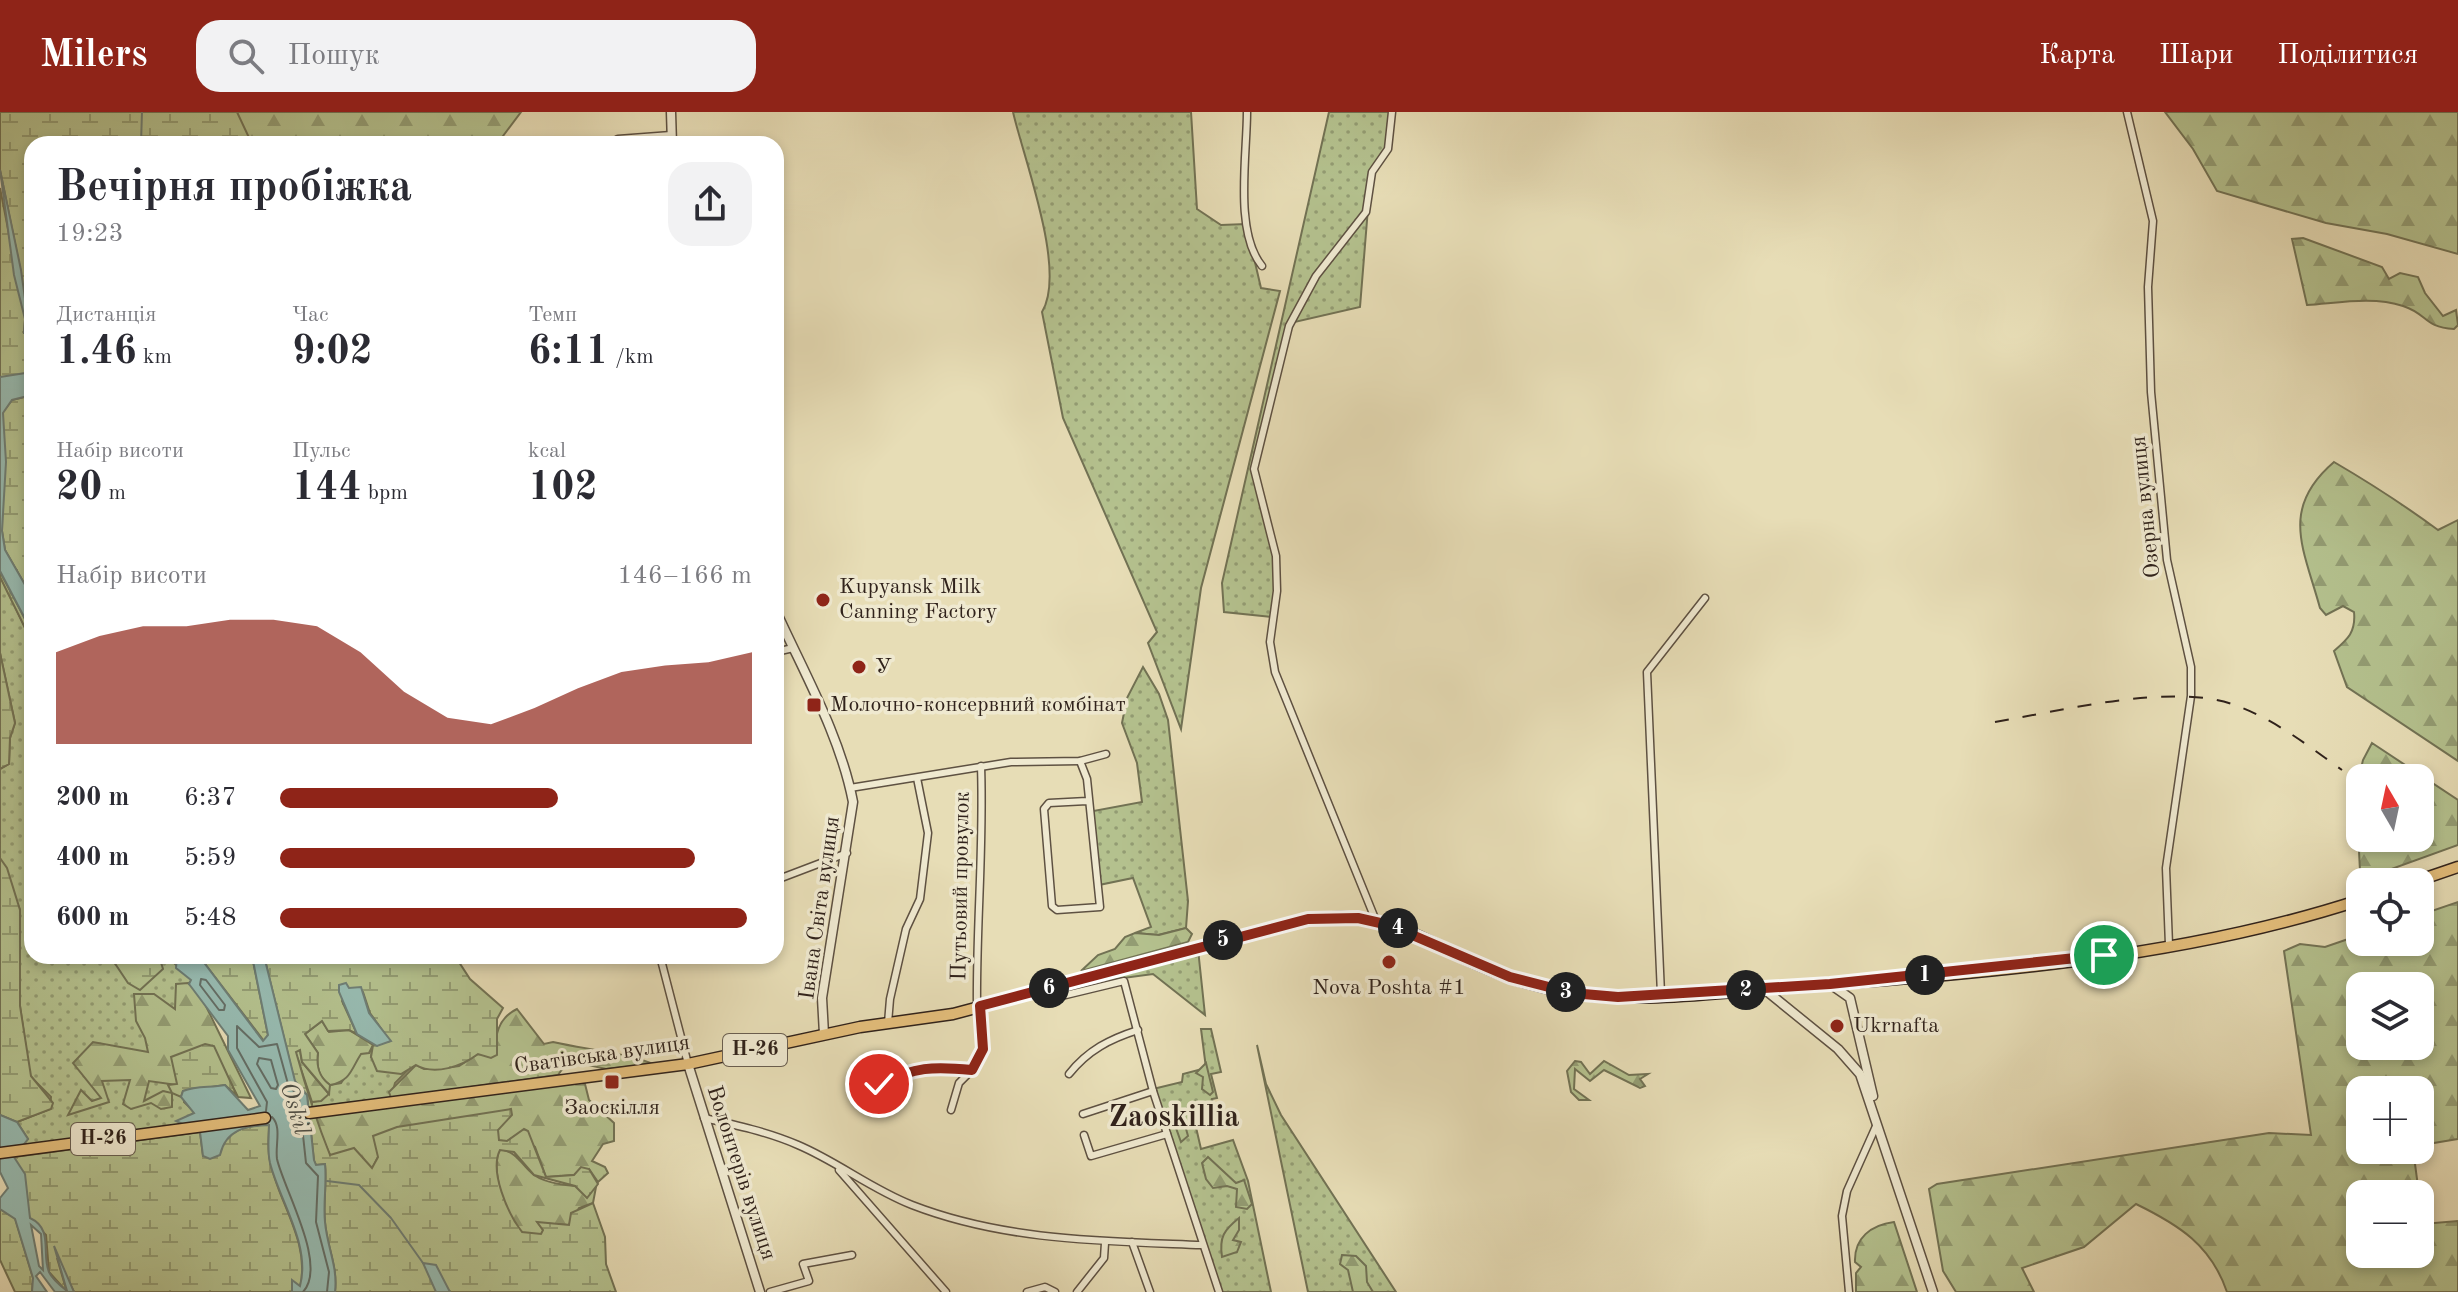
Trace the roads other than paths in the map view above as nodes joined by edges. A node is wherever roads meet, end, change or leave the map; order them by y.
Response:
1 (671, 112) edge
2 (1247, 112) edge
3 (1392, 112) edge
4 (2127, 112) edge
5 (672, 136) edge
6 (1262, 266) dead end
7 (1705, 598) dead end
8 (784, 628) edge
9 (793, 648) junction
10 (784, 650) edge
11 (1106, 754) dead end
12 (1080, 761) junction
13 (981, 766) junction
14 (917, 778) junction
15 (850, 788) junction
16 (1087, 801) junction
17 (847, 853) junction
18 (2458, 867) edge
19 (2434, 875) edge
20 (784, 878) edge
21 (2346, 904) edge
22 (1376, 921) junction
23 (2169, 945) junction
24 (662, 964) edge
25 (1830, 984) junction
26 (1051, 987) junction
27 (1763, 989) junction
28 (1661, 994) junction
29 (979, 1007) junction
30 (888, 1023) junction
31 (1138, 1030) junction
32 (824, 1034) junction
33 (688, 1064) junction
34 (972, 1070) junction
35 (1069, 1074) dead end
36 (879, 1084) dead end
37 (1153, 1091) junction
38 (951, 1110) dead end
39 (309, 1113) dead end
40 (1083, 1114) dead end
41 (265, 1118) dead end
42 (704, 1118) junction
43 (1878, 1121) junction
44 (1167, 1134) junction
45 (1084, 1135) dead end
46 (0, 1153) edge
47 (834, 1164) junction
48 (1132, 1242) junction
49 (1105, 1243) junction
50 (1202, 1245) junction
51 (852, 1255) dead end
52 (1217, 1291) edge
53 (760, 1292) edge
54 (770, 1292) edge
55 (946, 1292) edge
56 (1027, 1292) edge
57 (1055, 1292) edge
58 (1077, 1292) edge
59 (1150, 1292) edge
60 (1849, 1292) edge
61 (1933, 1292) edge

1 - 5 street
2 - 6 street
3 - 22 street
4 - 23 street, Озерна вулиця
7 - 28 street
8 - 9 street, Івана Світа вулиця
9 - 10 street
9 - 15 street, Івана Світа вулиця
11 - 12 street
12 - 13 street
12 - 16 street
13 - 14 street
13 - 29 street, Путьовий провулок
14 - 15 street
14 - 30 street
15 - 17 street, Івана Світа вулиця
16 - 16 street
17 - 20 street
17 - 32 street, Івана Світа вулиця
18 - 19 main road
21 - 23 main road, Н-26
22 - 26 main road, Сватівська вулиця / Н-26
22 - 28 main road, Сватівська вулиця / Н-26
23 - 25 main road, Н-26
24 - 33 street
25 - 27 main road, Сватівська вулиця / Н-26
25 - 43 street
26 - 29 main road, Сватівська вулиця / Н-26
26 - 31 street
27 - 28 main road, Сватівська вулиця / Н-26
27 - 43 street
29 - 30 main road, Сватівська вулиця / Н-26
29 - 34 street, Путьовий провулок
30 - 32 main road, Сватівська вулиця / Н-26
31 - 35 street
31 - 37 street
32 - 33 main road, Сватівська вулиця / Н-26
33 - 39 main road, Сватівська вулиця / Н-26
33 - 42 street, Волонтерів вулиця
34 - 36 street
34 - 38 street, Путьовий провулок
37 - 40 street
37 - 44 street
41 - 46 main road, Н-26
42 - 47 street
42 - 53 street, Волонтерів вулиця
43 - 60 street
43 - 61 street
44 - 45 street
44 - 50 street
47 - 49 street
47 - 55 street
48 - 49 street
48 - 50 street
48 - 59 street
49 - 58 street
50 - 52 street
51 - 54 street
56 - 57 street

